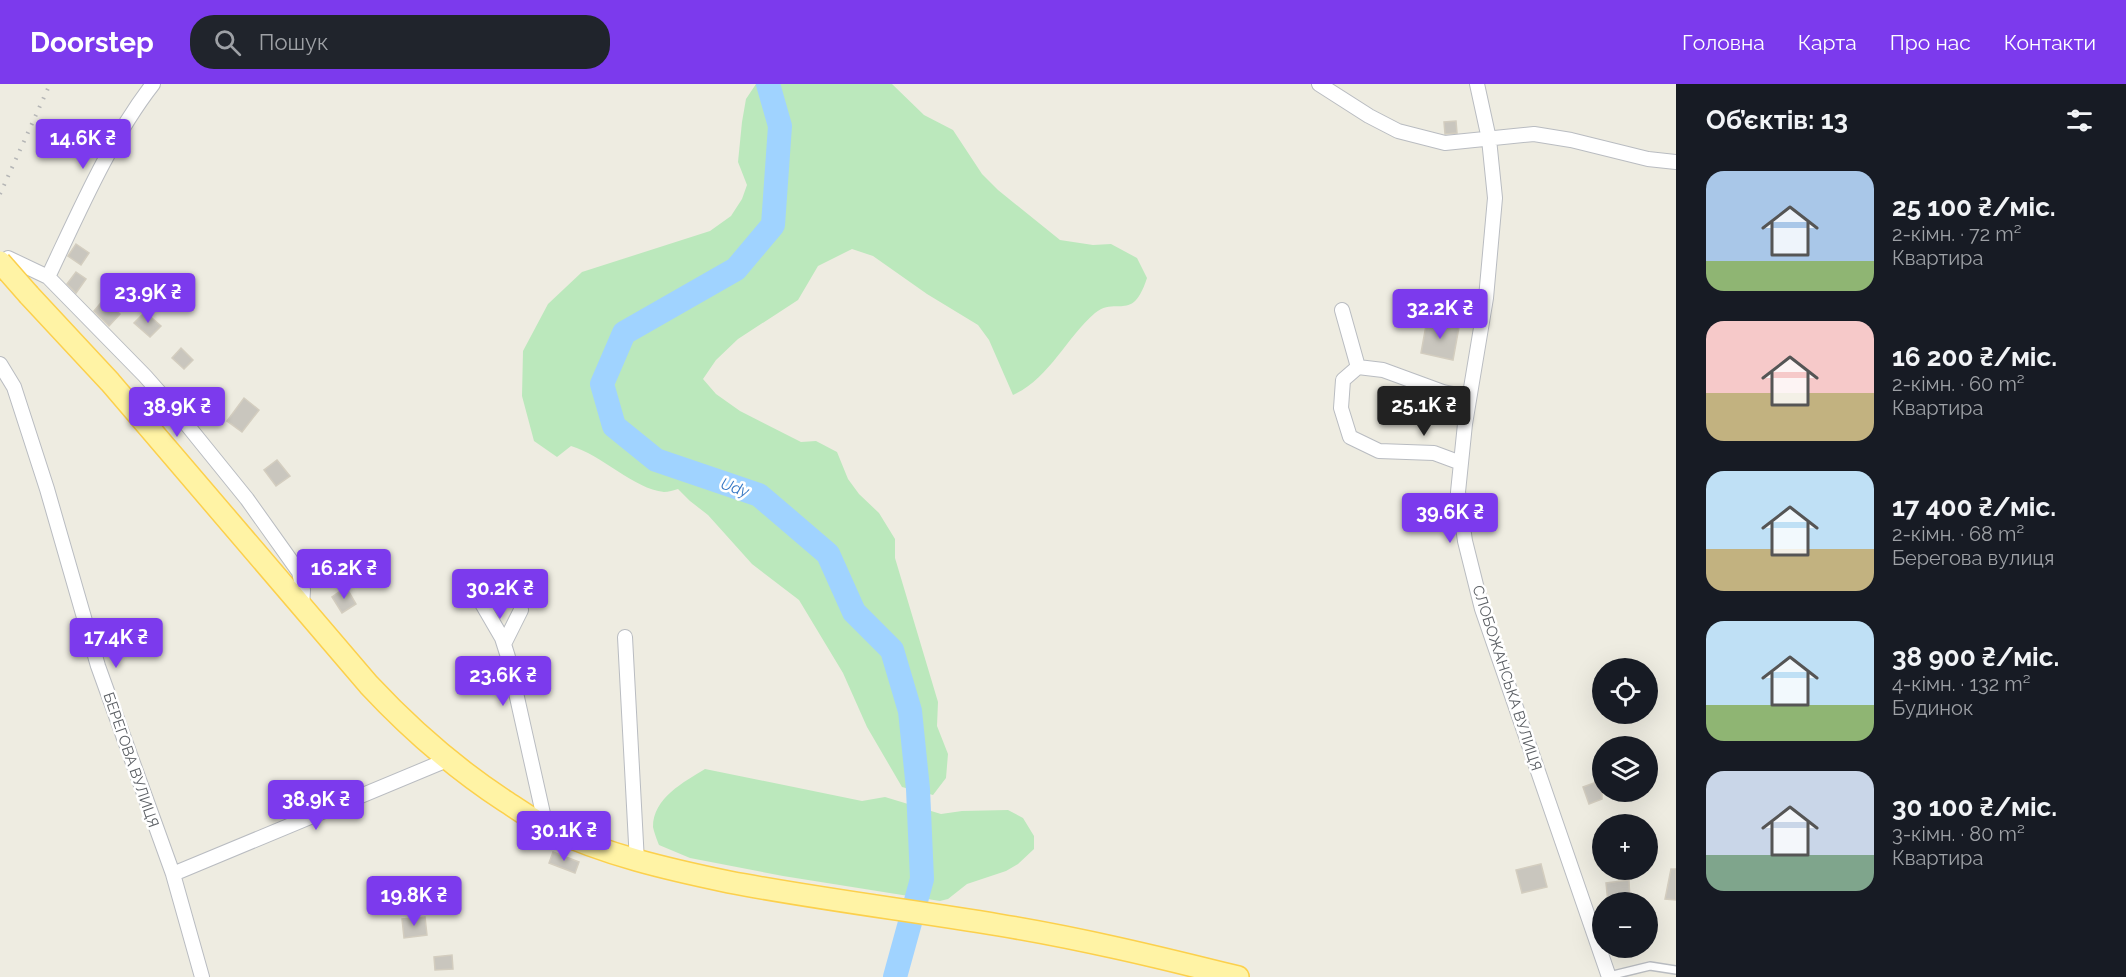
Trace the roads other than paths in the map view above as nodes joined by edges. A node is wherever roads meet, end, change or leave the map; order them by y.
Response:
1 (153, 84) edge
2 (1319, 84) edge
3 (1477, 84) edge
4 (1489, 139) junction
5 (1676, 162) edge
6 (4, 260) edge
7 (48, 277) junction
8 (1342, 310) dead end
9 (1358, 367) junction
10 (2, 368) edge
11 (1469, 397) junction
12 (1461, 462) junction
13 (470, 583) dead end
14 (302, 606) junction
15 (521, 610) dead end
16 (625, 637) dead end
17 (504, 644) junction
18 (447, 760) junction
19 (546, 827) junction
20 (637, 862) junction
21 (173, 874) junction
22 (1676, 970) edge
23 (1609, 976) edge
24 (202, 977) edge
25 (1238, 977) edge

1 - 7 street
2 - 4 street
3 - 4 street, СЛОБОЖАНСЬКА ВУЛИЦЯ
4 - 5 street
4 - 11 street, СЛОБОЖАНСЬКА ВУЛИЦЯ
6 - 7 street
6 - 14 main road, bridge
7 - 14 street
8 - 9 street
9 - 11 street
9 - 12 street
10 - 21 street, БЕРЕГОВА ВУЛИЦЯ
11 - 12 street, СЛОБОЖАНСЬКА ВУЛИЦЯ
12 - 23 street, СЛОБОЖАНСЬКА ВУЛИЦЯ
13 - 17 street
14 - 18 main road
15 - 17 street
16 - 20 street
17 - 19 street
18 - 19 main road
18 - 21 street
19 - 20 main road
20 - 25 main road
21 - 24 street, БЕРЕГОВА ВУЛИЦЯ
22 - 23 lane

